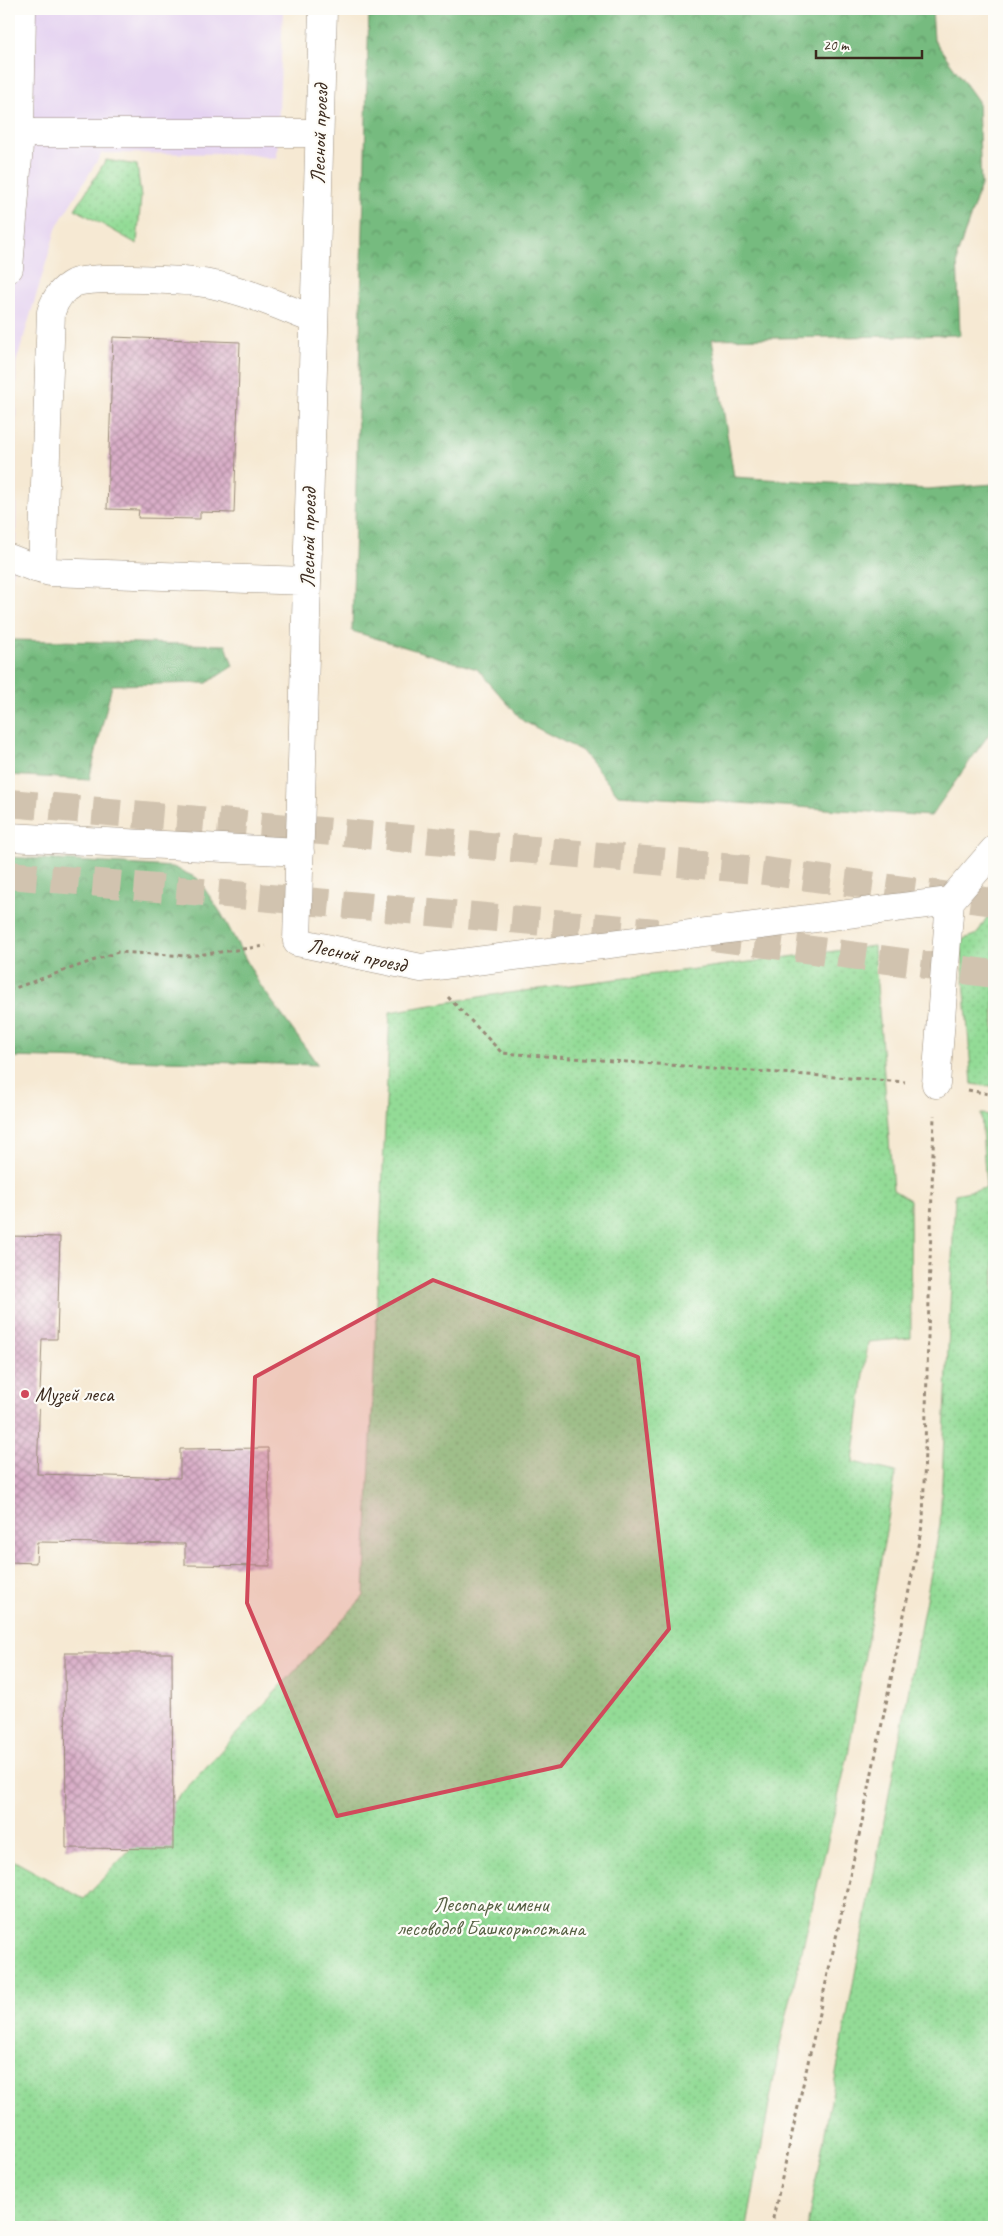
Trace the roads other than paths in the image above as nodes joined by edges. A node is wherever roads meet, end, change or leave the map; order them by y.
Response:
1 (22, 9) edge
2 (323, 9) edge
3 (20, 133) junction
4 (319, 133) junction
5 (9, 268) edge
6 (313, 319) junction
7 (9, 558) edge
8 (42, 570) junction
9 (307, 580) junction
10 (9, 838) edge
11 (994, 850) edge
12 (300, 852) junction
13 (950, 901) junction
14 (936, 1084) road end

1 - 3 street
2 - 4 street, Лесной проезд
3 - 4 street
3 - 5 street
4 - 6 street, Лесной проезд
6 - 8 street
6 - 9 street, Лесной проезд
7 - 8 street
8 - 9 street
9 - 12 street, Лесной проезд
10 - 12 street
11 - 13 street
12 - 13 street, Лесной проезд
13 - 14 street

